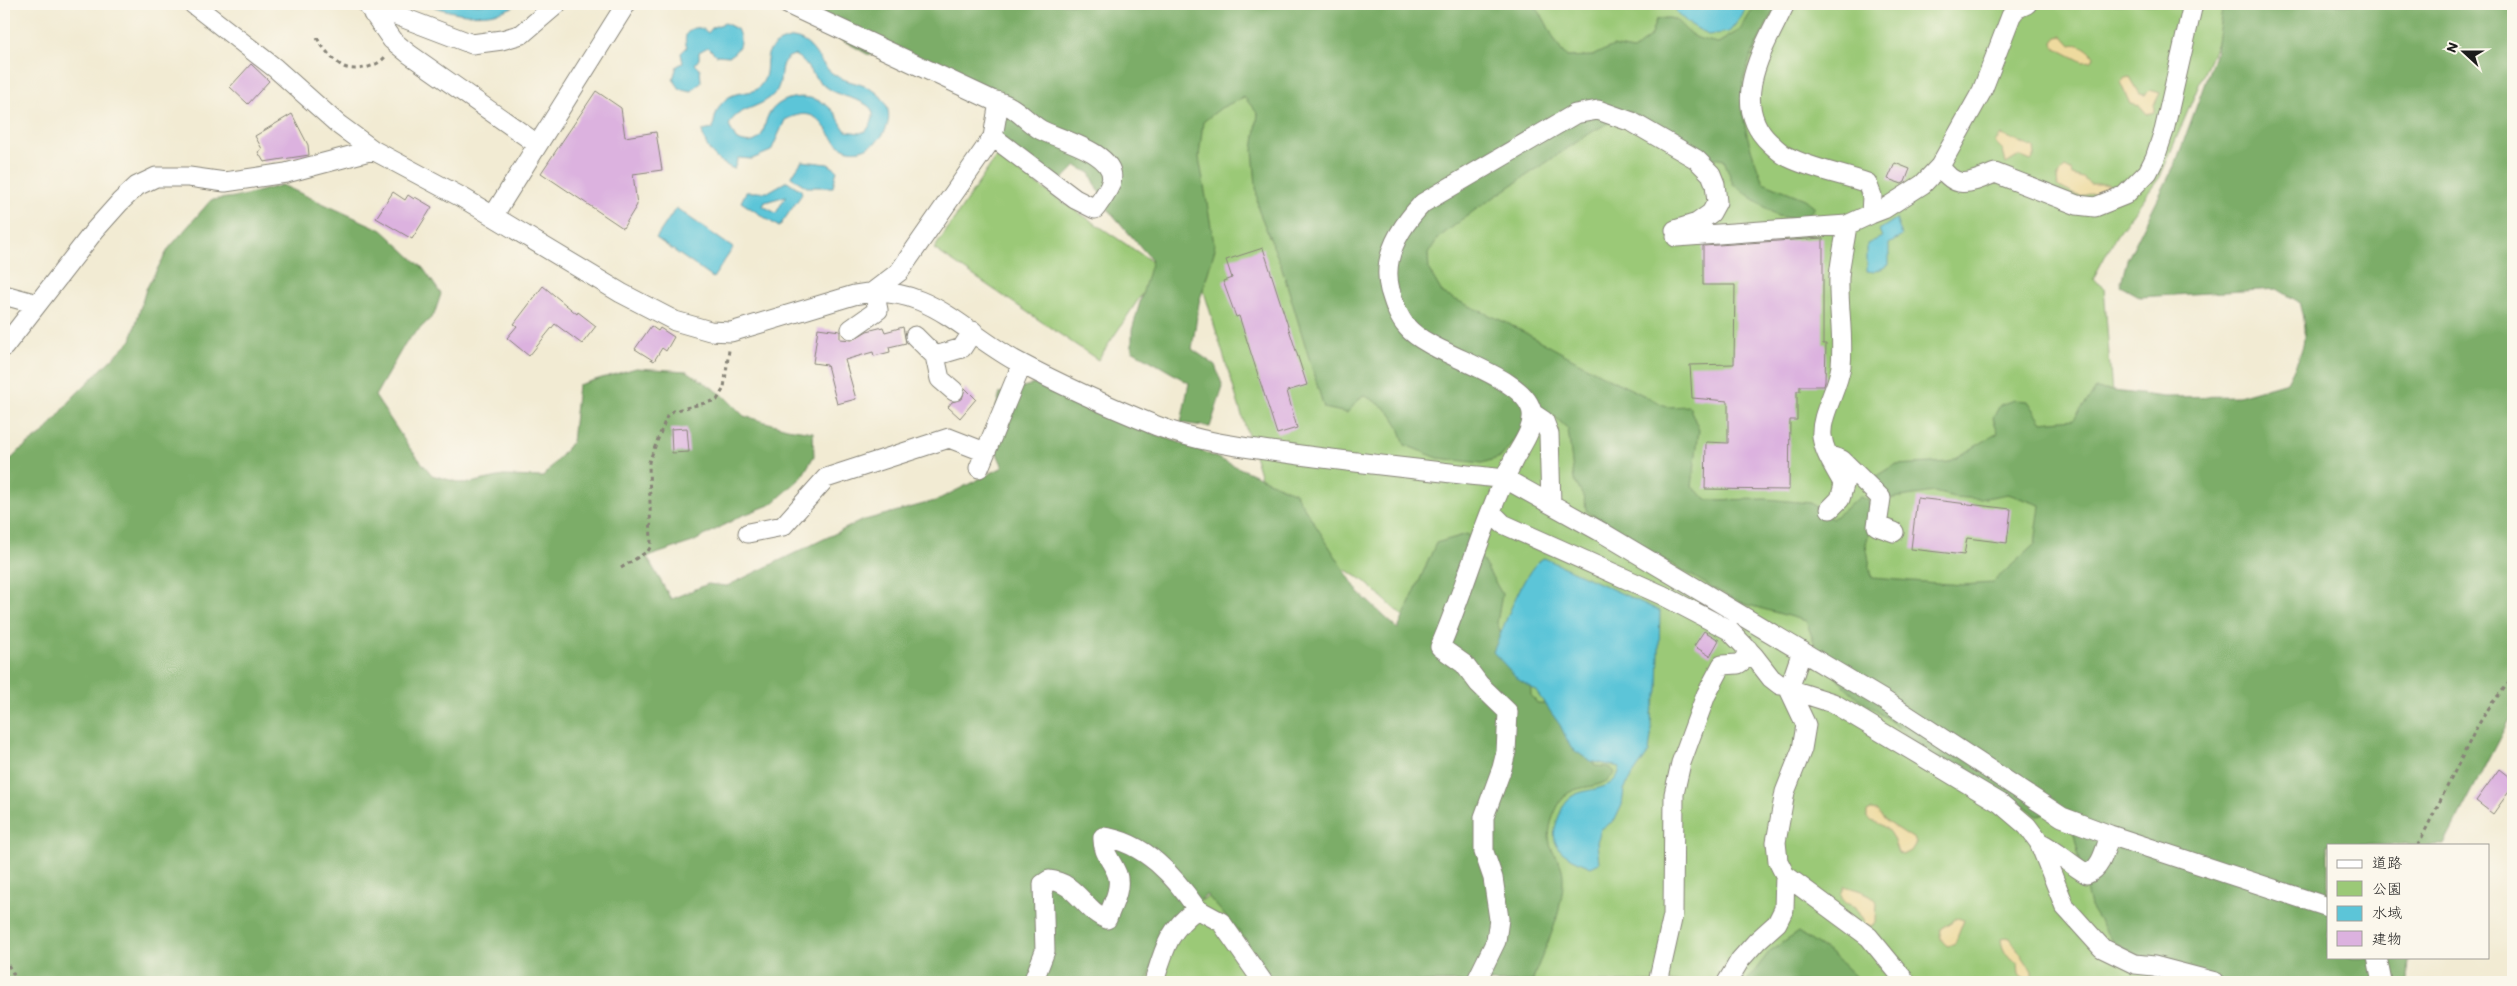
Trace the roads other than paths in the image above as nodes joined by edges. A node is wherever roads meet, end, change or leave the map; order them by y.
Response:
1 (193, 4) edge
2 (557, 4) edge
3 (626, 4) edge
4 (787, 4) edge
5 (1785, 4) edge
6 (2027, 4) edge
7 (2193, 4) edge
8 (370, 9) edge
9 (999, 102) junction
10 (993, 137) junction
11 (537, 144) junction
12 (372, 150) junction
13 (1940, 166) junction
14 (1871, 214) junction
15 (493, 216) junction
16 (1847, 225) junction
17 (874, 291) junction
18 (4, 295) edge
19 (37, 304) junction
20 (851, 329) dead end
21 (973, 331) junction
22 (915, 336) dead end
23 (4, 347) edge
24 (935, 356) junction
25 (1022, 364) junction
26 (954, 391) dead end
27 (1532, 413) junction
28 (1828, 456) junction
29 (1504, 479) junction
30 (1550, 504) junction
31 (1830, 509) dead end
32 (1490, 512) junction
33 (1894, 532) dead end
34 (748, 533) dead end
35 (1748, 649) junction
36 (1802, 651) junction
37 (1784, 687) junction
38 (2110, 835) junction
39 (2039, 842) junction
40 (1785, 874) junction
41 (2327, 907) edge
42 (1197, 909) junction
43 (2376, 958) edge
44 (1033, 982) edge
45 (1154, 982) edge
46 (1263, 982) edge
47 (1476, 982) edge
48 (1658, 982) edge
49 (1727, 982) edge
50 (1906, 982) edge
51 (2215, 982) edge
52 (2382, 982) edge

1 - 12 street
2 - 8 street
3 - 11 street
4 - 9 street
5 - 14 street
6 - 13 street
7 - 13 street
8 - 11 street
9 - 10 street
9 - 10 street
10 - 17 street
11 - 15 street
12 - 15 street
12 - 19 street
13 - 14 street
14 - 16 street
15 - 17 street
16 - 27 street
16 - 28 street
17 - 20 street
17 - 21 street
18 - 19 street
19 - 23 street
21 - 24 street
21 - 25 street
22 - 24 street
24 - 26 street
25 - 29 street
25 - 34 street
27 - 29 street
27 - 30 street
28 - 31 street
28 - 33 street
29 - 30 street
29 - 32 street
30 - 36 street
32 - 35 street
32 - 47 street
35 - 37 street
35 - 48 street
36 - 37 street
36 - 38 street
37 - 39 street
37 - 40 street
38 - 39 street
38 - 41 street
39 - 51 street
40 - 49 street
40 - 50 street
42 - 44 street
42 - 45 street
42 - 46 street
43 - 52 street

